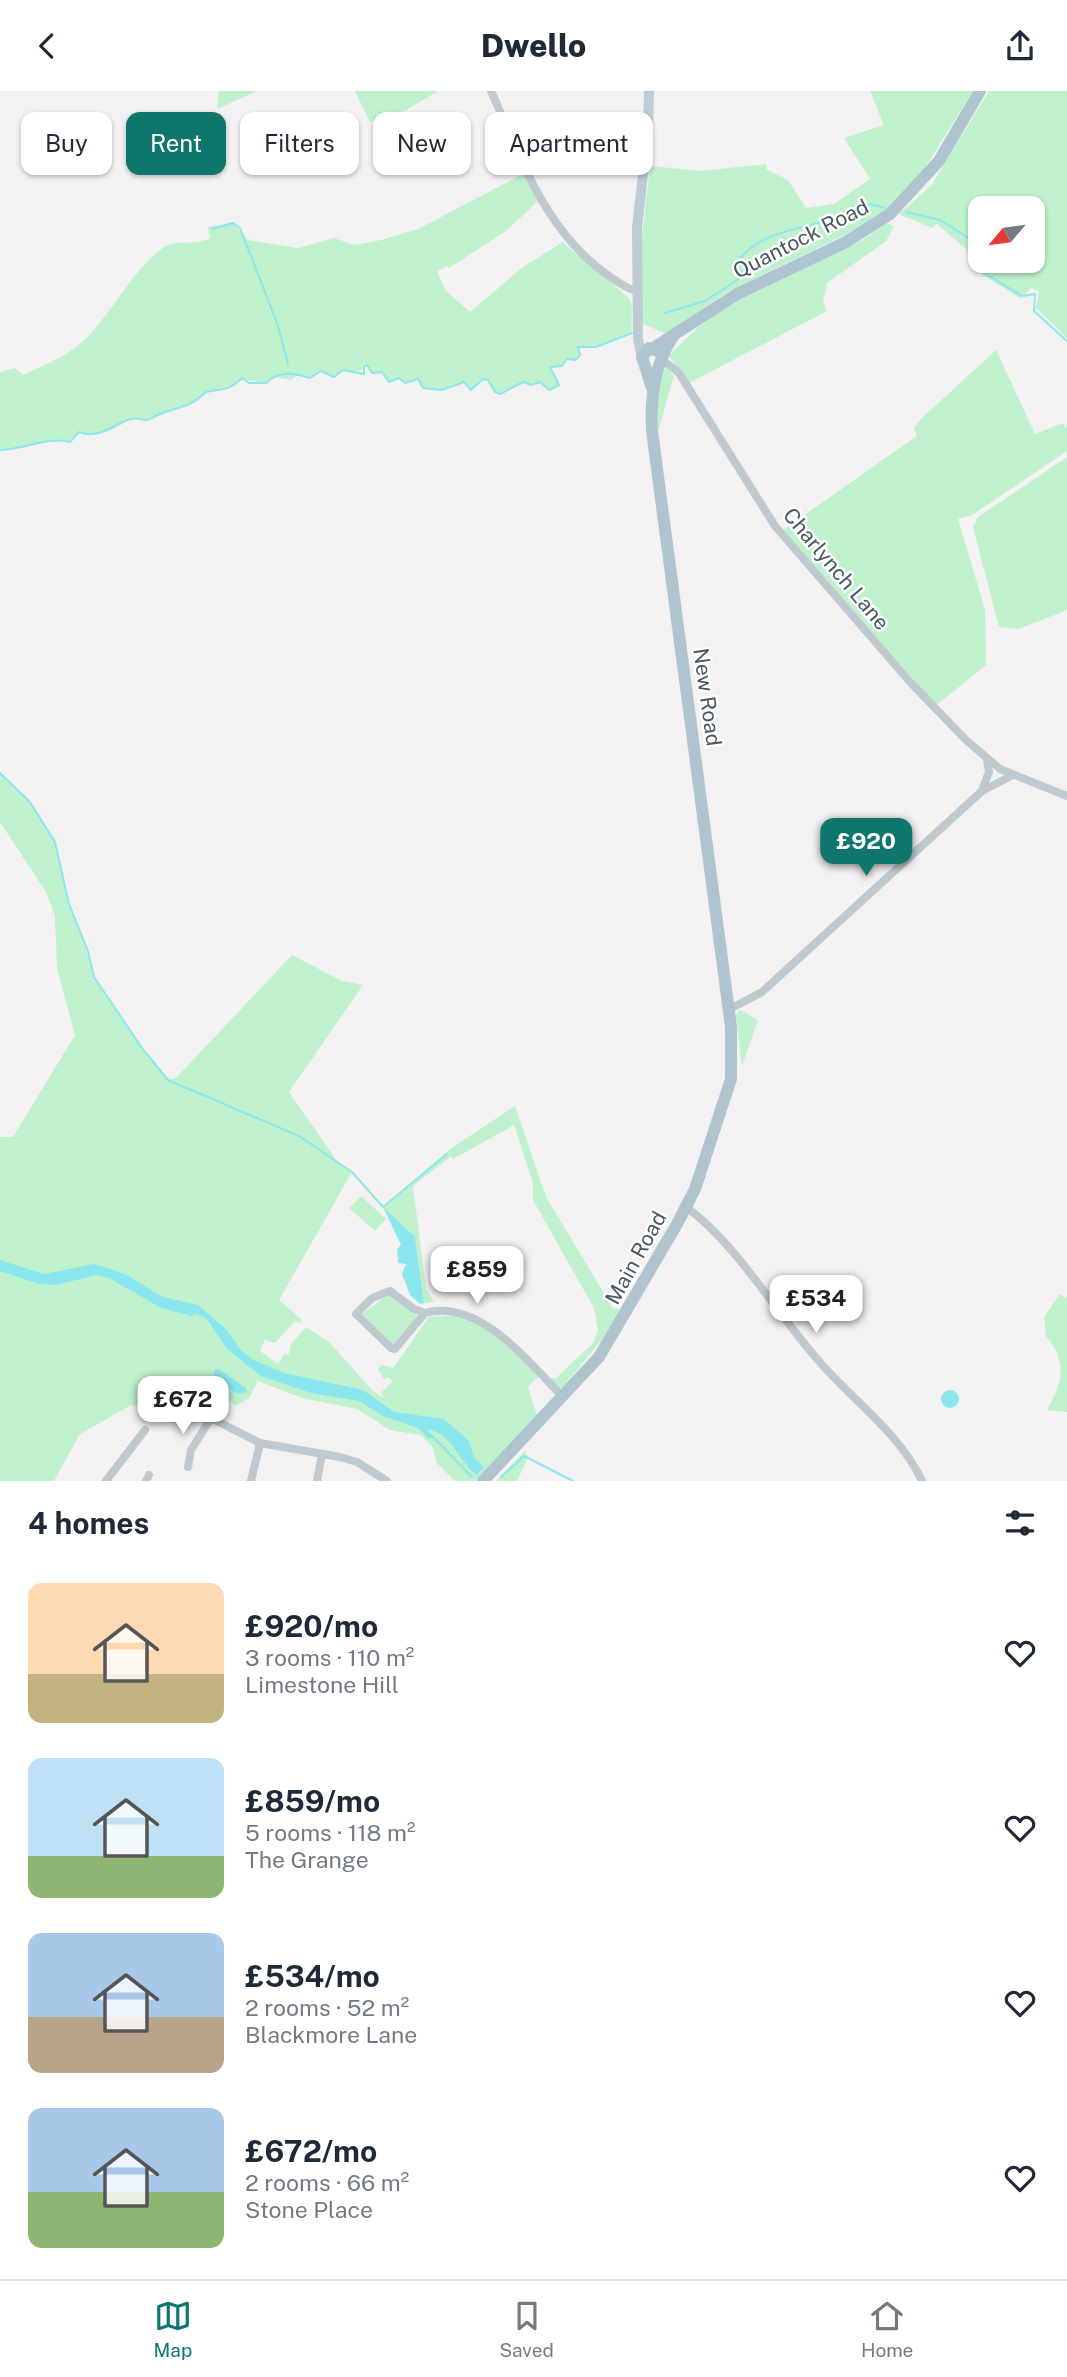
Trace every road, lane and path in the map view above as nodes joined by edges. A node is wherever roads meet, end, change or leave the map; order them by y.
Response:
1 (491, 91) edge
2 (649, 91) edge
3 (980, 91) edge
4 (637, 291) junction
5 (638, 333) junction
6 (658, 355) junction
7 (644, 361) junction
8 (652, 390) junction
9 (987, 759) junction
10 (1013, 775) junction
11 (982, 791) junction
12 (1067, 796) edge
13 (728, 1010) junction
14 (686, 1207) junction
15 (425, 1313) junction
16 (563, 1397) junction
17 (190, 1403) dead end
18 (212, 1418) junction
19 (145, 1430) dead end
20 (260, 1443) junction
21 (322, 1454) junction
22 (188, 1467) dead end
23 (106, 1481) edge
24 (251, 1481) edge
25 (317, 1481) edge
26 (387, 1481) edge
27 (483, 1481) edge
28 (922, 1481) edge

1 - 4 street
2 - 4 main road
3 - 6 main road, Quantock Road
4 - 5 main road
5 - 6 main road
5 - 7 main road
6 - 7 main road
6 - 7 main road, Quantock Road
6 - 8 main road, New Road
6 - 9 street, Charlynch Lane
7 - 8 main road, New Road
8 - 13 main road, New Road
9 - 10 street, Charlynch Lane
9 - 11 street
10 - 11 street
10 - 12 street, Charlynch Lane
11 - 13 street
13 - 14 main road, Main Road
14 - 16 main road, Main Road
14 - 28 street
15 - 15 street
15 - 16 street
16 - 27 main road, Main Road
17 - 18 street
18 - 20 street
18 - 22 street
19 - 23 street
20 - 21 street
20 - 24 street
21 - 25 street
21 - 26 street

